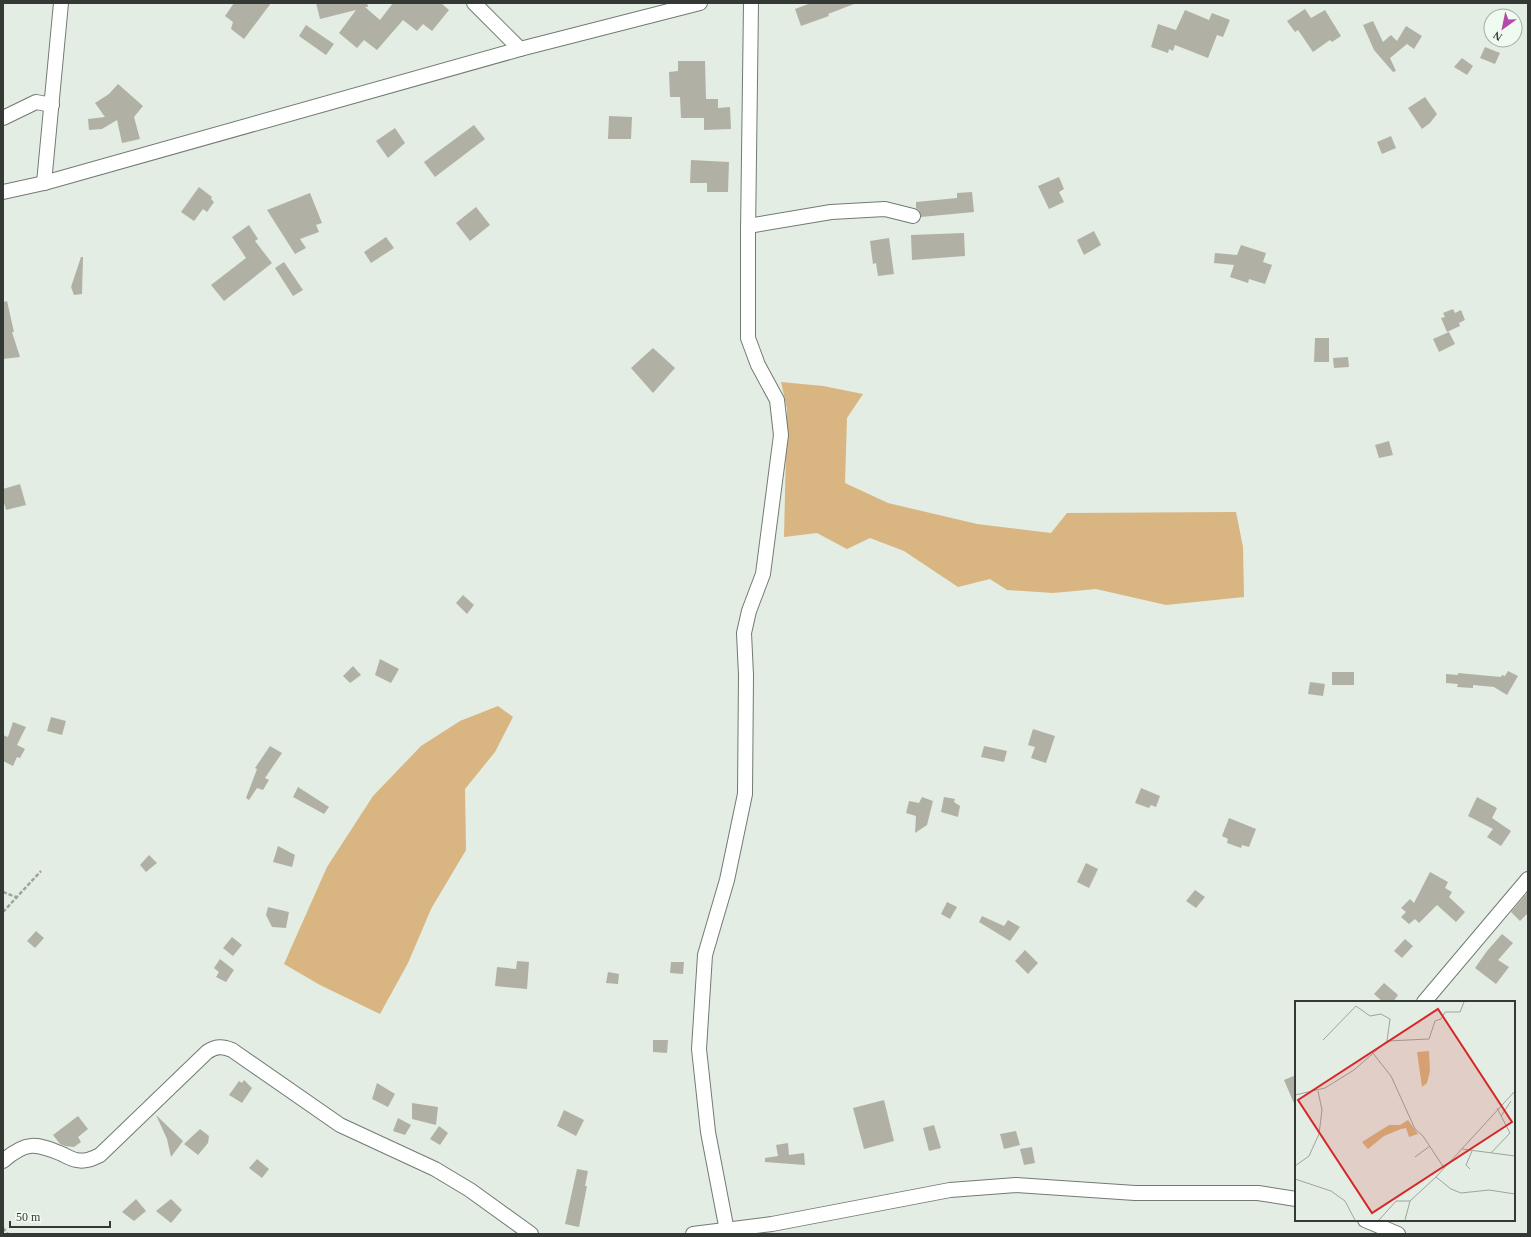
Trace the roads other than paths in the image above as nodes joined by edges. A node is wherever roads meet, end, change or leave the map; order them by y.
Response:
1 (61, 3) edge
2 (474, 3) edge
3 (700, 3) edge
4 (751, 3) edge
5 (520, 49) junction
6 (52, 105) junction
7 (3, 118) edge
8 (44, 183) junction
9 (3, 192) edge
10 (913, 216) dead end
11 (748, 226) junction
12 (1528, 880) edge
13 (1425, 1001) edge
14 (3, 1161) edge
15 (1295, 1199) edge
16 (1367, 1221) edge
17 (727, 1231) junction
18 (531, 1234) edge
19 (693, 1234) edge
20 (1398, 1234) edge

1 - 6 street
2 - 5 street
3 - 5 street
4 - 11 street
5 - 8 street
6 - 7 street
6 - 8 street
8 - 9 street
10 - 11 street
11 - 17 street
12 - 13 street
14 - 18 street
15 - 17 street
16 - 20 street
17 - 19 street

